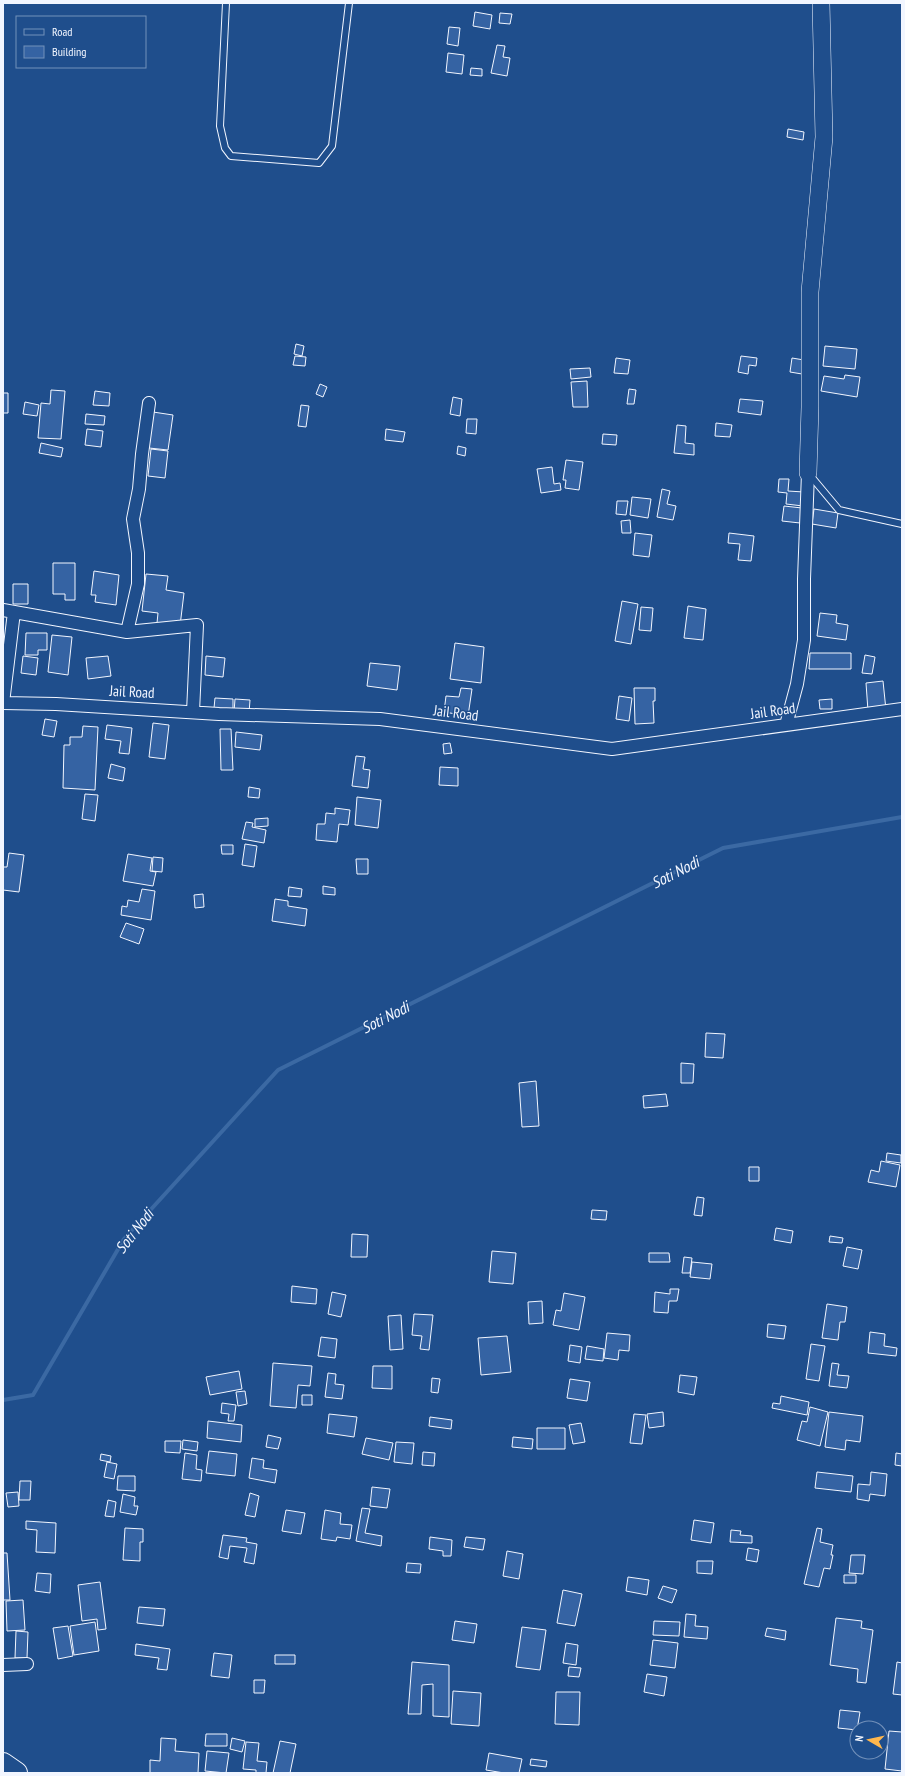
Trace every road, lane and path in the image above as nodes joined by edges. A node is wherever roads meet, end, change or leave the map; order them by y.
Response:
1 (226, 3) edge
2 (349, 3) edge
3 (821, 3) edge
4 (149, 403) dead end
5 (808, 473) junction
6 (902, 524) edge
7 (9, 611) edge
8 (127, 632) junction
9 (3, 703) edge
10 (902, 709) edge
11 (193, 712) junction
12 (786, 725) junction
13 (27, 1664) dead end
14 (3, 1665) edge
15 (3, 1764) edge
16 (16, 1773) edge

1 - 2 lane
3 - 5 street
4 - 8 street
5 - 6 lane
5 - 12 street
7 - 8 street
7 - 9 street
8 - 11 street
9 - 11 street, Jail Road
10 - 12 street, Jail Road
11 - 12 street, Jail Road
13 - 14 street
15 - 16 highway

